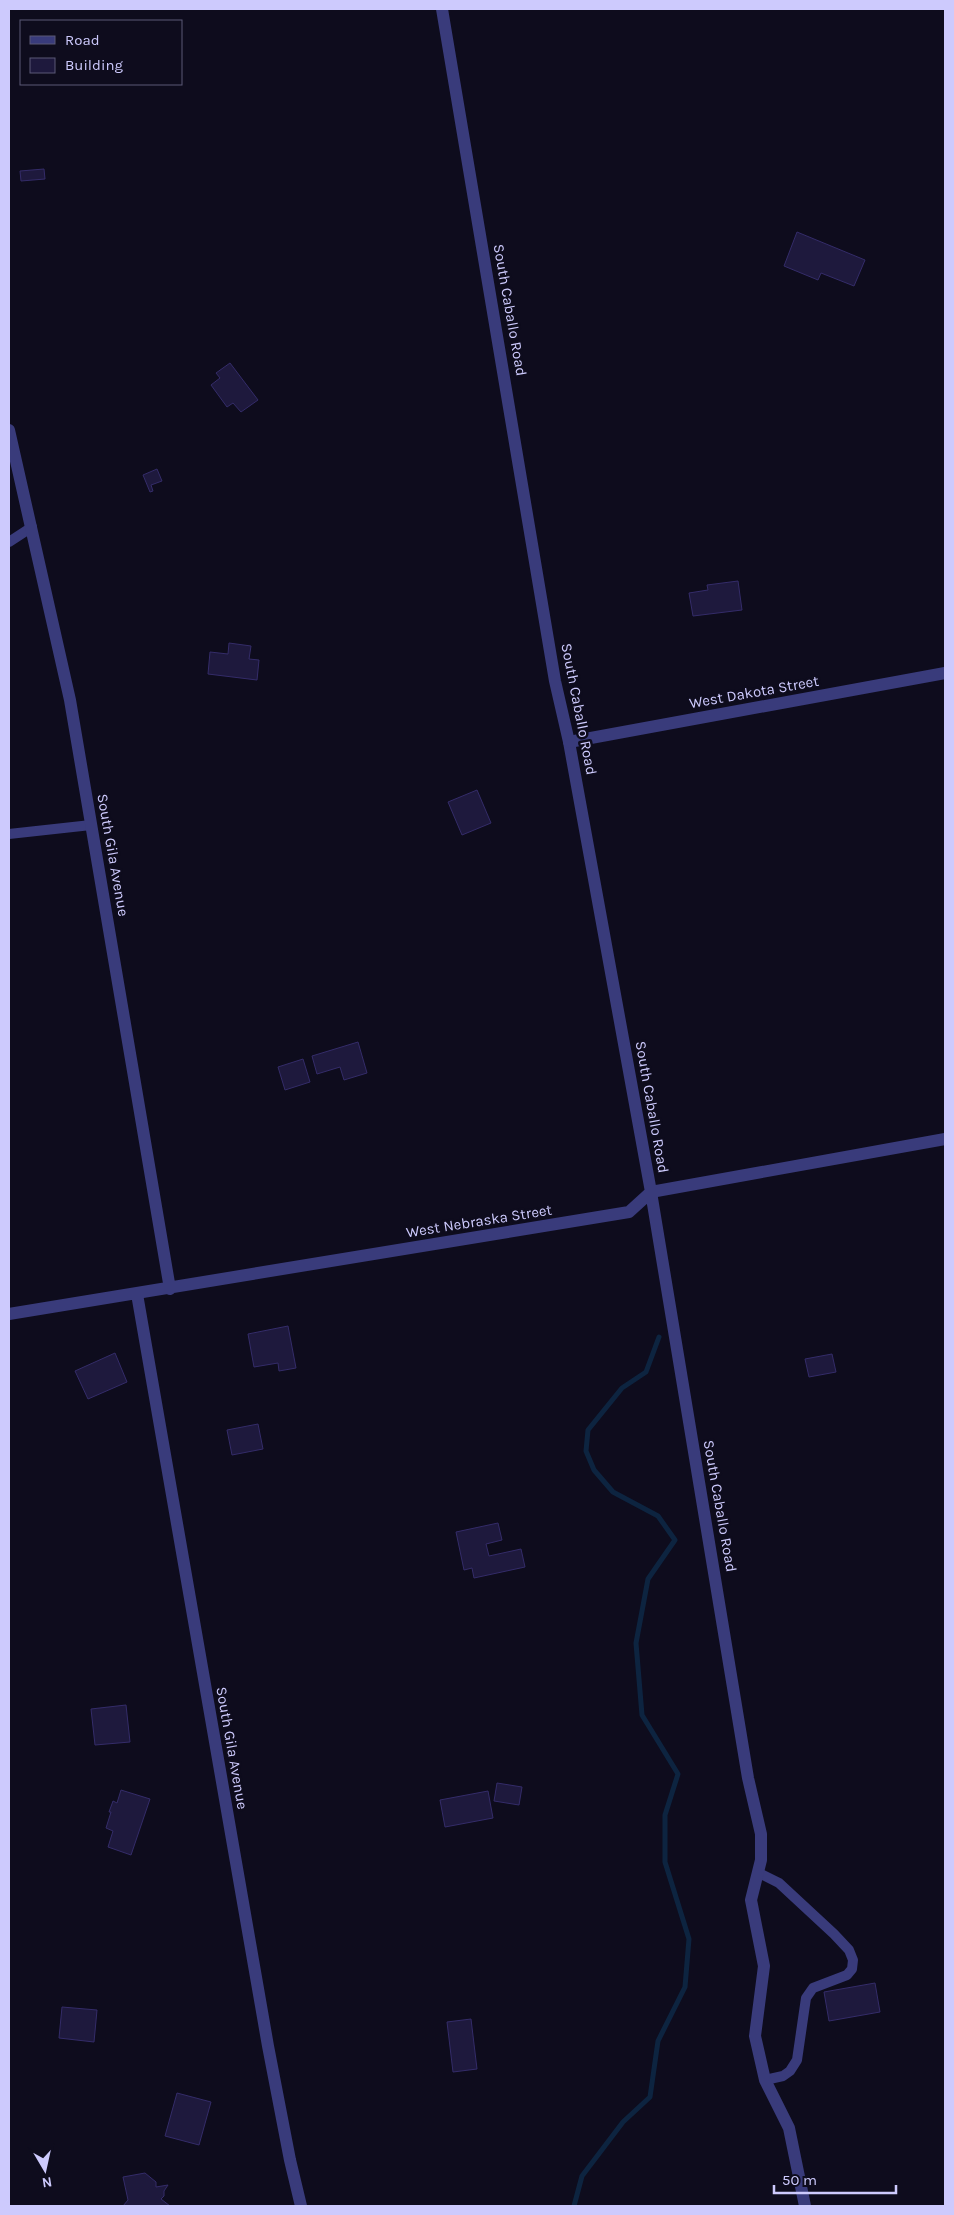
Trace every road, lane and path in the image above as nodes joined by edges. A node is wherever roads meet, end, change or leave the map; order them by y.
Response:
1 (442, 9) edge
2 (9, 430) edge
3 (32, 527) junction
4 (9, 542) edge
5 (945, 674) edge
6 (569, 742) junction
7 (91, 825) junction
8 (9, 834) edge
9 (945, 1139) edge
10 (650, 1192) junction
11 (170, 1289) junction
12 (137, 1294) junction
13 (9, 1314) edge
14 (759, 1873) junction
15 (766, 2080) junction
16 (302, 2206) edge
17 (805, 2206) edge

1 - 6 street, South Caballo Road
2 - 3 street, South Gila Avenue
3 - 4 lane
3 - 7 street, South Gila Avenue
5 - 6 street, West Dakota Street
6 - 10 street, South Caballo Road
7 - 8 lane
7 - 11 street, South Gila Avenue
9 - 10 street
10 - 11 street, West Nebraska Street
10 - 14 street, South Caballo Road
11 - 12 street, West Nebraska Street
12 - 13 street, West Nebraska Street
12 - 16 street, South Gila Avenue
14 - 15 street, South Caballo Road
14 - 15 lane
15 - 17 street, South Caballo Road

